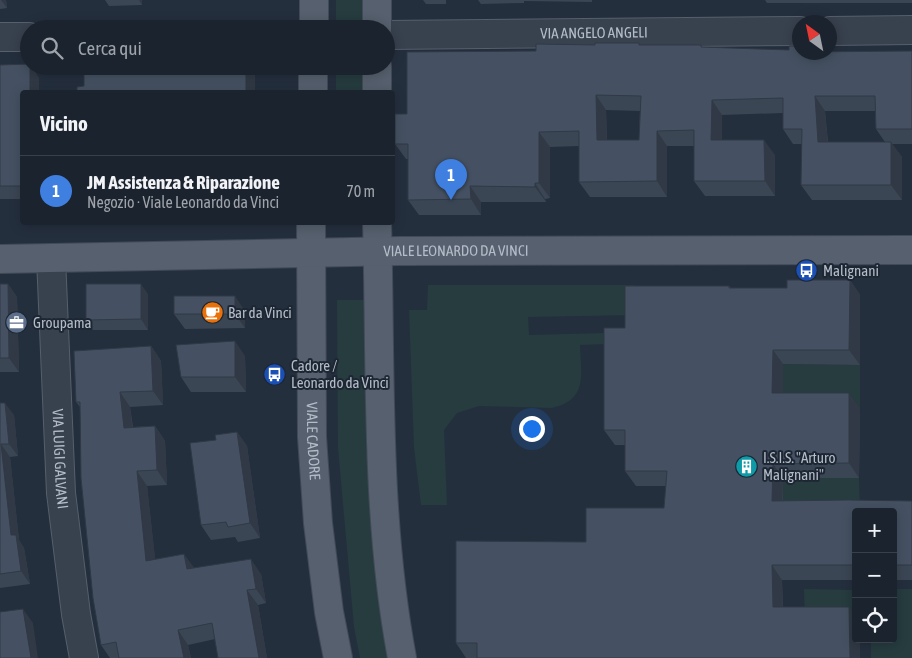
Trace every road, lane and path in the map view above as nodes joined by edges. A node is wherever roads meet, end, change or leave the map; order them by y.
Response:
1 (314, 0) edge
2 (377, 0) edge
3 (314, 20) edge
4 (378, 20) edge
5 (912, 30) edge
6 (792, 31) edge
7 (837, 31) edge
8 (395, 35) edge
9 (0, 37) edge
10 (20, 37) edge
11 (314, 75) edge
12 (377, 75) edge
13 (313, 90) edge
14 (377, 90) edge
15 (312, 225) edge
16 (377, 225) edge
17 (912, 250) edge
18 (312, 252) junction
19 (378, 252) junction
20 (51, 258) junction
21 (0, 259) edge
22 (84, 658) edge
23 (338, 658) edge
24 (402, 658) edge

1 - 3 main road
2 - 4 main road
5 - 7 street
6 - 8 street, VIA ANGELO ANGELI
9 - 10 street
11 - 13 main road
12 - 14 main road
15 - 18 main road, VIALE CADORE
16 - 19 main road
17 - 19 main road, VIALE LEONARDO DA VINCI
18 - 19 main road, VIALE LEONARDO DA VINCI
18 - 20 main road, VIALE LEONARDO DA VINCI
18 - 23 main road, VIALE CADORE
19 - 24 main road
20 - 21 main road, VIALE LEONARDO DA VINCI
20 - 22 street, VIA LUIGI GALVANI

